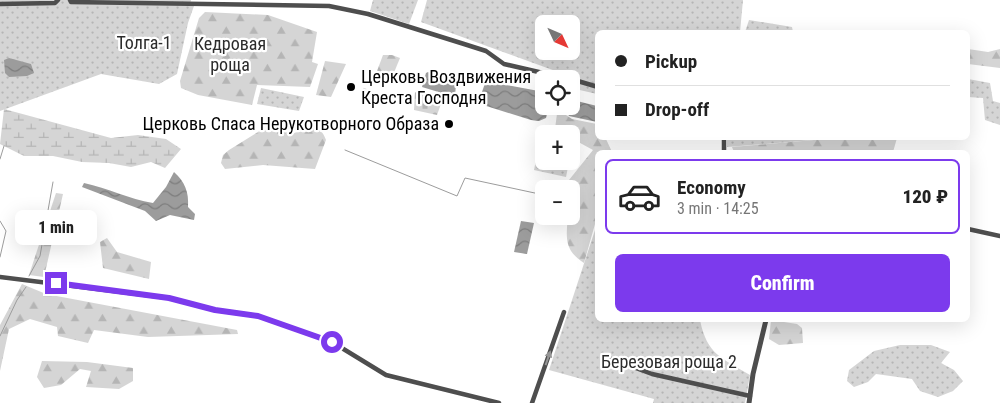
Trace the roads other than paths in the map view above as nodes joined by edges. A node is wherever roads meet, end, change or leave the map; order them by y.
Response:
1 (58, 0) edge
2 (70, 0) edge
3 (0, 4) edge
4 (535, 71) edge
5 (580, 82) edge
6 (595, 86) edge
7 (970, 228) edge
8 (1000, 236) edge
9 (0, 277) edge
10 (564, 312) dead end
11 (766, 322) edge
12 (606, 357) dead end
13 (750, 396) junction
14 (499, 403) edge
15 (532, 403) edge
16 (749, 403) edge

1 - 3 street
2 - 4 street
5 - 6 street
7 - 8 street
9 - 14 street
15 -> 10 street
11 - 13 street
12 - 13 street
13 - 16 street

